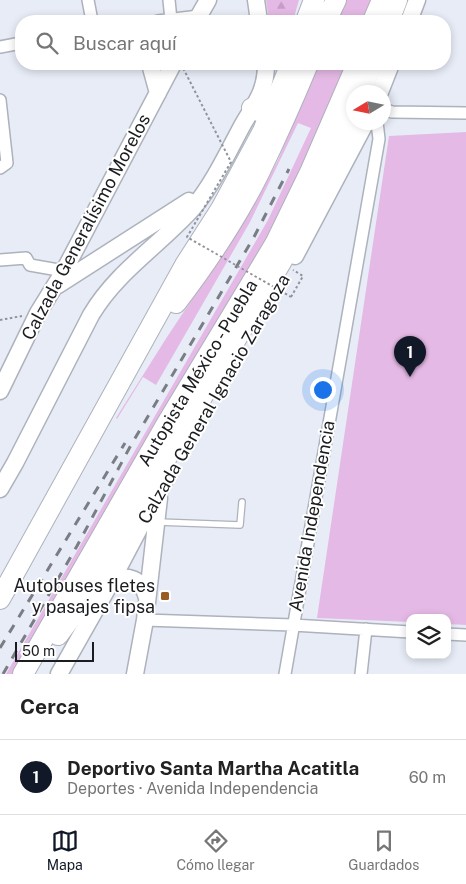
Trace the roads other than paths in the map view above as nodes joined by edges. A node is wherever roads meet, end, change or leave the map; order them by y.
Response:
1 (88, 0) edge
2 (169, 0) edge
3 (208, 0) edge
4 (256, 0) edge
5 (314, 0) edge
6 (336, 0) edge
7 (382, 0) edge
8 (397, 0) edge
9 (417, 0) edge
10 (91, 15) edge
11 (170, 15) edge
12 (199, 15) edge
13 (258, 15) edge
14 (308, 15) edge
15 (329, 15) edge
16 (376, 15) edge
17 (391, 15) edge
18 (411, 15) edge
19 (15, 44) edge
20 (0, 47) edge
21 (152, 70) edge
22 (170, 70) edge
23 (265, 70) edge
24 (287, 70) edge
25 (305, 70) edge
26 (354, 70) edge
27 (370, 70) edge
28 (389, 70) edge
29 (364, 85) edge
30 (383, 85) edge
31 (158, 93) junction
32 (0, 100) edge
33 (261, 112) junction
34 (391, 112) edge
35 (466, 113) edge
36 (346, 128) edge
37 (362, 130) edge
38 (378, 130) edge
39 (0, 168) edge
40 (206, 191) junction
41 (0, 260) edge
42 (64, 271) junction
43 (54, 287) junction
44 (136, 356) junction
45 (2, 383) edge
46 (170, 454) junction
47 (0, 489) edge
48 (160, 489) junction
49 (242, 502) dead end
50 (156, 522) junction
51 (111, 582) junction
52 (147, 598) junction
53 (0, 599) edge
54 (145, 620) junction
55 (293, 625) junction
56 (366, 629) junction
57 (406, 632) edge
58 (451, 634) edge
59 (466, 635) edge
60 (23, 674) edge
61 (29, 674) edge
62 (59, 674) edge
63 (135, 674) edge
64 (285, 674) edge
65 (361, 674) edge

1 - 10 street
2 - 11 street
3 - 12 main road
4 - 13 main road
5 - 14 highway
6 - 15 highway
7 - 16 highway
8 - 17 highway
9 - 18 main road
19 - 20 street
21 - 31 main road
22 - 31 main road, Calzada Generalísimo Morelos
23 - 33 main road
24 - 33 highway
25 - 44 highway
26 - 60 highway, Autopista México - Puebla
27 - 29 highway
28 - 30 main road
31 - 42 main road, Calzada Generalísimo Morelos
32 - 39 street
33 - 40 main road
33 - 44 highway
34 - 35 street
36 - 46 highway, Calzada General Ignacio Zaragoza
37 - 48 main road, Calzada General Ignacio Zaragoza
38 - 55 street, Avenida Independencia
40 - 43 main road
40 - 47 main road
41 - 42 street
42 - 43 main road, Calzada Generalísimo Morelos
43 - 45 main road, Calzada Generalísimo Morelos
44 - 53 highway
46 - 48 highway
46 - 61 highway
48 - 50 main road
48 - 51 main road, Calzada General Ignacio Zaragoza
49 - 50 lane
50 - 52 main road
51 - 52 main road
51 - 62 main road, Calzada General Ignacio Zaragoza
52 - 54 main road
54 - 55 street
54 - 63 main road
55 - 56 street
55 - 64 street, Avenida Independencia
56 - 57 street
56 - 65 street
58 - 59 street

